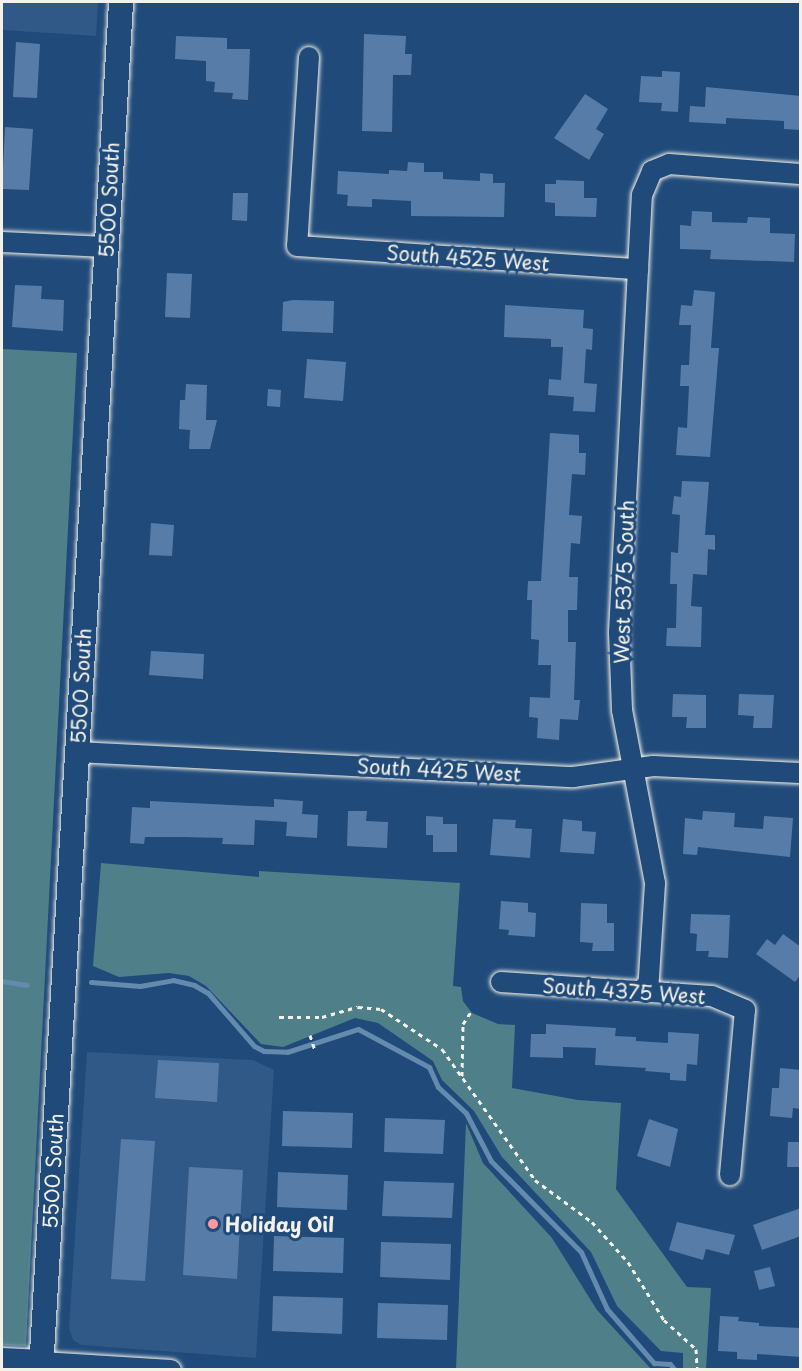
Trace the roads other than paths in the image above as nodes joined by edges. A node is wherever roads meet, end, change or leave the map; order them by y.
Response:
1 (121, 2) edge
2 (309, 57) dead end
3 (801, 174) edge
4 (2, 242) edge
5 (106, 247) junction
6 (638, 269) junction
7 (77, 752) junction
8 (633, 768) junction
9 (801, 773) edge
10 (501, 982) dead end
11 (648, 992) junction
12 (730, 1175) dead end
13 (2, 1360) edge
14 (41, 1366) edge
15 (171, 1370) edge

1 - 5 main road, 5500 South
2 - 6 street, South 4525 West
3 - 6 street, West 5375 South
4 - 5 street
5 - 7 main road, 5500 South
6 - 8 street, West 5375 South
7 - 8 street, South 4425 West
7 - 14 main road, 5500 South
8 - 9 street, South 4425 West
8 - 11 street, West 5375 South
10 - 11 street, South 4375 West
11 - 12 street, South 4375 West
13 - 14 main road
14 - 15 street

